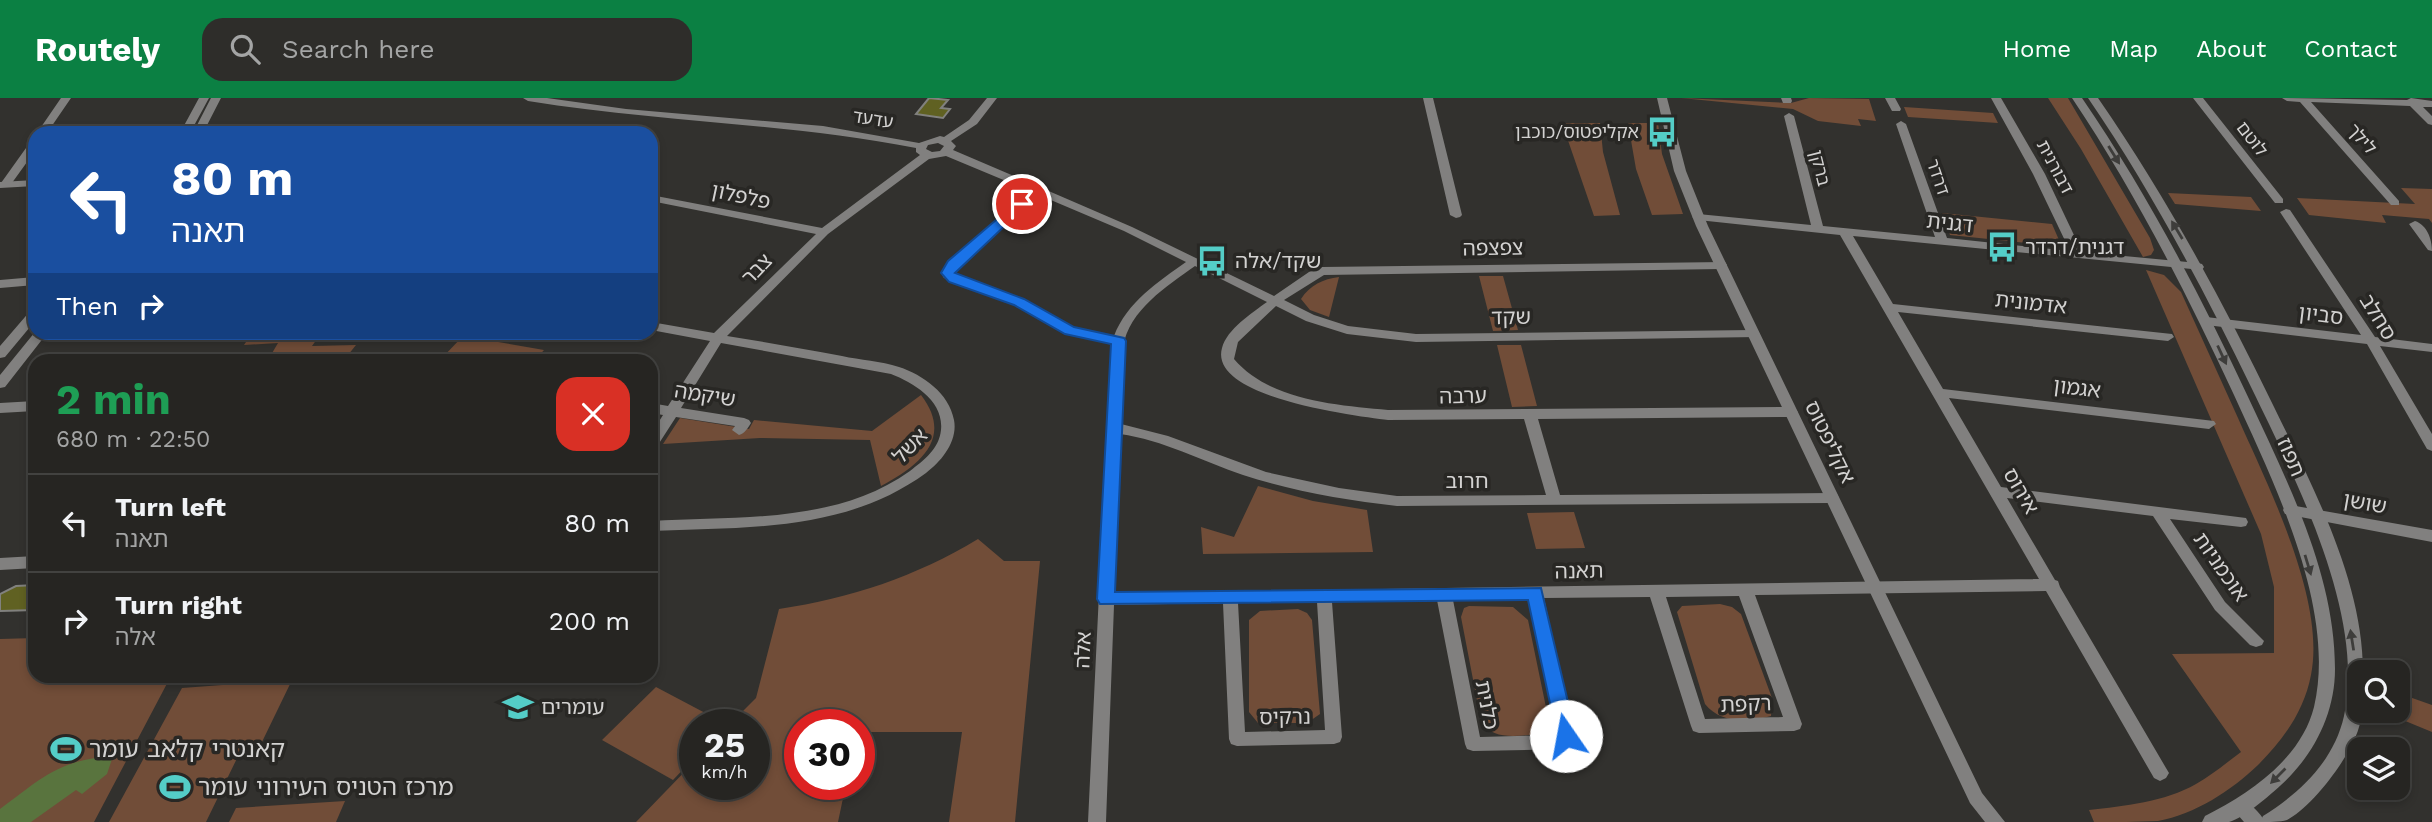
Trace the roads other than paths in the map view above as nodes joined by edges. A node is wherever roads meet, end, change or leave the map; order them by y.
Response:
1 (66, 98) edge
2 (204, 98) edge
3 (216, 98) edge
4 (527, 98) edge
5 (992, 98) edge
6 (1427, 98) edge
7 (1662, 98) edge
8 (1890, 98) edge
9 (1996, 98) edge
10 (2077, 98) edge
11 (2092, 98) edge
12 (2198, 98) edge
13 (2287, 98) edge
14 (2302, 98) edge
15 (2410, 100) edge
16 (2432, 104) edge
17 (1896, 109) dead end
18 (1789, 116) dead end
19 (2432, 122) edge
20 (1901, 124) dead end
21 (47, 126) edge
22 (190, 126) edge
23 (202, 126) edge
24 (947, 146) junction
25 (924, 150) junction
26 (28, 152) edge
27 (28, 183) edge
28 (2, 185) edge
29 (1039, 189) junction
30 (658, 199) edge
31 (2395, 203) dead end
32 (2282, 206) joint
33 (1456, 215) dead end
34 (1698, 217) junction
35 (2415, 224) dead end
36 (1818, 229) junction
37 (1844, 231) junction
38 (824, 232) junction
39 (1942, 241) junction
40 (2432, 247) edge
41 (2078, 255) junction
42 (1195, 261) junction
43 (1721, 265) junction
44 (2178, 265) junction
45 (2198, 267) junction
46 (28, 282) edge
47 (0, 284) edge
48 (1276, 302) junction
49 (1888, 307) junction
50 (28, 321) edge
51 (2206, 321) junction
52 (2227, 324) junction
53 (658, 328) edge
54 (1754, 334) junction
55 (2168, 337) dead end
56 (718, 338) junction
57 (35, 340) edge
58 (1118, 341) junction
59 (2371, 341) junction
60 (2432, 348) edge
61 (0, 354) edge
62 (0, 384) edge
63 (1940, 393) junction
64 (28, 407) edge
65 (0, 408) edge
66 (658, 409) edge
67 (672, 411) junction
68 (1791, 412) junction
69 (1530, 416) junction
70 (2209, 424) dead end
71 (1113, 428) junction
72 (739, 430) dead end
73 (658, 434) edge
74 (2432, 446) edge
75 (1998, 492) junction
76 (1832, 498) junction
77 (1555, 501) junction
78 (2290, 510) junction
79 (2157, 511) junction
80 (2315, 515) junction
81 (2241, 522) dead end
82 (658, 526) edge
83 (2432, 536) edge
84 (28, 562) edge
85 (0, 564) edge
86 (2053, 586) junction
87 (1875, 588) junction
88 (1745, 590) junction
89 (1656, 591) junction
90 (1535, 593) junction
91 (1444, 594) junction
92 (1324, 596) junction
93 (1230, 597) junction
94 (1106, 599) junction
95 (2256, 641) dead end
96 (2160, 773) dead end
97 (1976, 798) junction
98 (2240, 807) junction
99 (1097, 822) edge
100 (1976, 822) edge
101 (1996, 822) edge
102 (2211, 822) edge
103 (2256, 822) edge
104 (2269, 822) edge

1 - 21 street
2 - 22 street
3 - 23 street
4 - 25 street, עדעד
5 - 24 street
6 - 33 street
7 - 34 street, אקליפטוס
8 - 17 street
9 - 41 street, דבורנית
10 -> 44 street, תפוז
45 -> 11 street, תפוז
12 - 32 street, לוטם
13 - 14 street
14 - 15 street
14 - 31 street, לילך
15 - 16 street
15 - 19 street
18 - 36 street, ברקן
20 - 39 street, דרדר
24 - 25 street
24 - 25 street
24 - 29 street
25 - 38 street, צבר
26 - 28 street
27 - 28 street
29 - 42 street
29 - 58 street
30 - 38 street, פלפלון
32 - 59 street, סחלב
34 - 36 street, דגנית
34 - 43 street, אקליפטוס
35 - 40 street
36 - 37 street, דגנית
37 - 39 street, דגנית
37 - 49 street, אירוס
38 - 56 street, צבר
39 - 41 street, דגנית
41 - 44 street, דגנית
42 - 48 street
42 - 58 street, אלה
43 - 48 street, צפצפה
43 - 54 street, אקליפטוס
44 - 45 street, דגנית
44 - 51 street, תפוז
45 - 52 street, תפוז
46 - 47 street
48 - 54 street, שקד
48 - 69 street, ערבה
49 - 55 street, אדמונית
49 - 63 street, אירוס
50 - 61 street
51 - 52 street, סביון
51 -> 78 street, תפוז
52 - 59 street, סביון
52 - 80 street, תפוז
53 - 56 street, אשל
54 - 68 street, אקליפטוס
56 - 67 street, צבר
56 - 82 street, אשל
57 - 62 street
58 - 71 street, אלה
59 - 60 street, סביון
59 - 74 street, סחלב
63 - 70 street, אגמון
63 - 75 street, אירוס
64 - 65 street
66 - 67 street, שיקמה
67 - 72 street, שיקמה
67 - 73 street, צבר
68 - 69 street, ערבה
68 - 76 street, אקליפטוס
69 - 77 street
71 - 77 street, חרוב
71 - 94 street, אלה
75 - 79 street, אוכמניות
75 - 86 street, אירוס
76 - 77 street, חרוב
76 - 87 street, אקליפטוס
78 - 80 street, שושן
78 -> 98 street, תפוז
79 - 81 street, אוכמניות
79 - 95 street, אוכמניות
80 - 83 street, שושן
104 -> 80 street, תפוז
84 - 85 street
86 - 87 street, תאנה
86 - 96 street, אירוס
87 - 88 street, תאנה
87 - 97 street, אקליפטוס
88 - 89 street, תאנה
88 - 89 street, רקפת
89 - 90 street, תאנה
90 - 91 street, תאנה
90 - 91 street, כלנית
91 - 92 street, תאנה
92 - 93 street, תאנה
92 - 93 street, נרקיס
93 - 94 street, תאנה
94 - 99 street, אלה
97 - 100 street, אקליפטוס
97 - 101 street, אקליפטוס
98 - 102 street, תפוז
98 - 103 street

